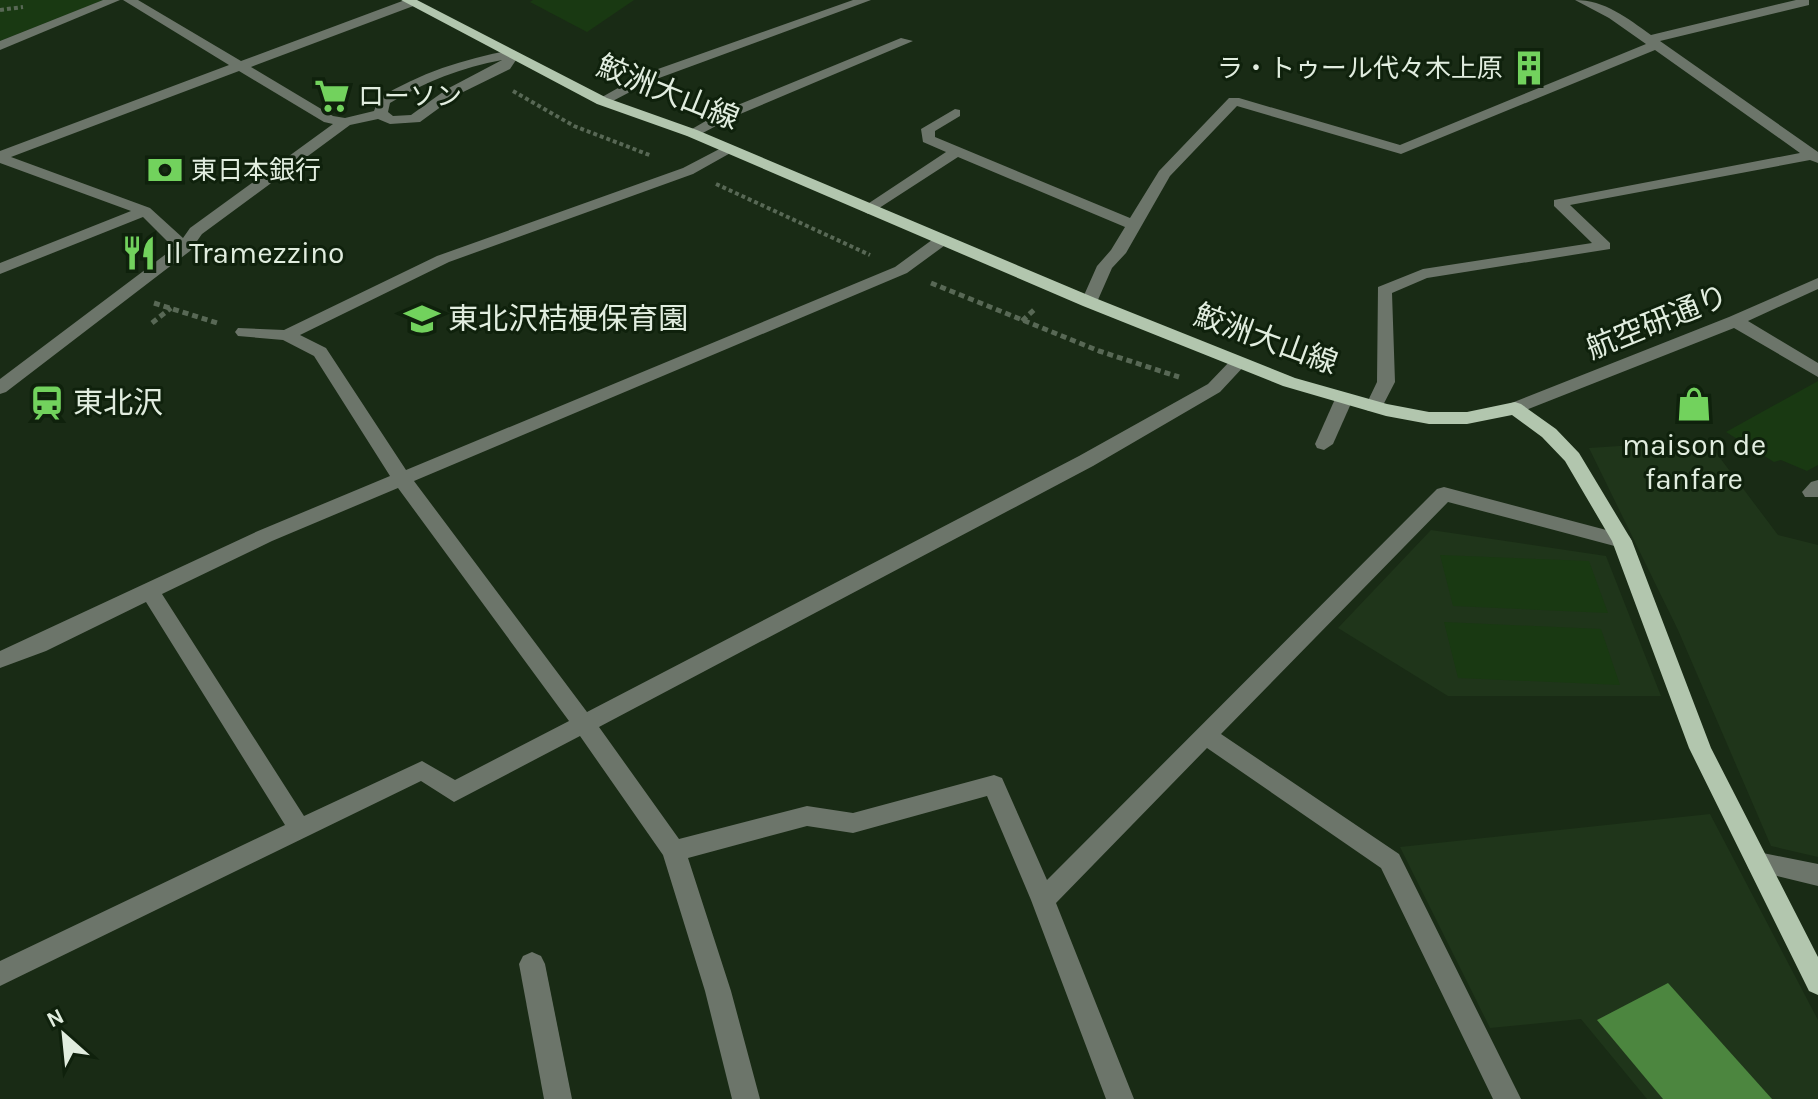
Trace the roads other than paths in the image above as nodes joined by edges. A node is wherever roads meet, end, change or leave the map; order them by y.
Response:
1 (114, 0) edge
2 (129, 0) edge
3 (865, 0) edge
4 (1581, 0) edge
5 (1614, 0) edge
6 (409, 1) edge
7 (1802, 1) edge
8 (1597, 7) junction
9 (1818, 10) edge
10 (906, 41) dead end
11 (1653, 42) junction
12 (0, 46) edge
13 (513, 54) junction
14 (237, 66) junction
15 (426, 79) junction
16 (452, 92) junction
17 (602, 101) junction
18 (955, 113) dead end
19 (380, 114) junction
20 (345, 122) junction
21 (692, 133) junction
22 (729, 148) junction
23 (957, 151) junction
24 (0, 157) edge
25 (1815, 157) edge
26 (868, 209) junction
27 (145, 211) junction
28 (1135, 226) junction
29 (942, 240) junction
30 (184, 248) junction
31 (0, 269) edge
32 (1818, 283) edge
33 (1089, 302) junction
34 (1735, 321) junction
35 (244, 332) road end
36 (286, 335) junction
37 (1238, 363) junction
38 (1818, 371) edge
39 (0, 388) edge
40 (1344, 399) junction
41 (1374, 407) junction
42 (1515, 408) junction
43 (1324, 444) dead end
44 (402, 479) junction
45 (1622, 541) junction
46 (150, 592) junction
47 (0, 660) edge
48 (583, 726) junction
49 (1205, 735) junction
50 (300, 829) junction
51 (674, 851) junction
52 (1758, 862) junction
53 (1818, 875) edge
54 (1043, 900) junction
55 (532, 964) dead end
56 (0, 974) edge
57 (1818, 983) edge
58 (558, 1099) edge
59 (746, 1099) edge
60 (1120, 1099) edge
61 (1507, 1099) edge

1 - 12 street
2 - 14 street
3 - 17 street
4 - 8 street
5 - 8 street
6 - 13 main road, 鮫洲大山線
6 - 14 street
7 - 9 street
7 - 11 street
8 - 11 street
10 - 21 street
11 - 25 street
11 - 28 street
13 - 15 street
13 - 16 street
13 - 17 main road, 鮫洲大山線
14 - 20 street
14 - 24 street
15 - 16 street
15 - 19 street
16 - 19 street
17 - 21 main road, 鮫洲大山線
18 - 23 street
19 - 20 street
20 - 30 street
21 - 22 main road, 鮫洲大山線
22 - 26 main road, 鮫洲大山線
22 - 36 street
23 - 26 street
23 - 28 street
24 - 27 street
25 - 41 street
26 - 29 main road, 鮫洲大山線
27 - 30 street
27 - 31 street
28 - 33 street
29 - 33 main road, 鮫洲大山線
29 - 44 street
30 - 39 street
32 - 34 street, 航空研通り
33 - 37 main road, 鮫洲大山線
34 - 38 street
34 - 42 street, 航空研通り
35 - 36 street
36 - 44 street
37 - 40 main road, 鮫洲大山線
37 - 48 street
40 - 41 main road, 鮫洲大山線
40 - 43 street
41 - 42 main road, 鮫洲大山線
42 - 45 main road
44 - 46 street
44 - 48 street
45 - 49 street
45 - 52 main road
46 - 47 street
46 - 50 street
48 - 50 street
48 - 51 street
49 - 54 street
49 - 61 street
50 - 56 street
51 - 54 street
51 - 59 street
52 - 53 street
52 - 57 main road
54 - 60 street
55 - 58 street

